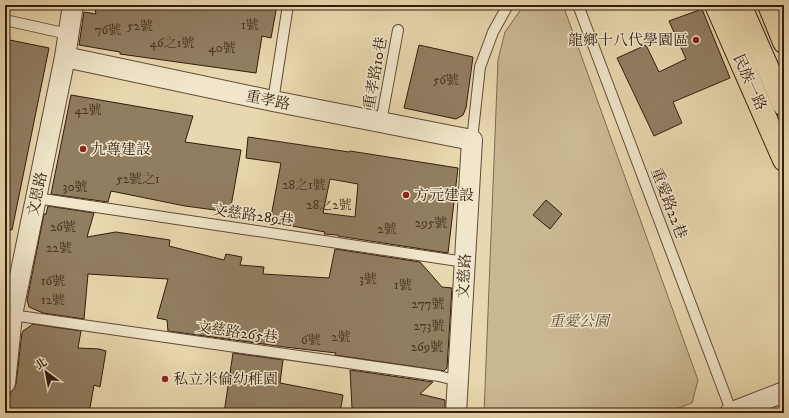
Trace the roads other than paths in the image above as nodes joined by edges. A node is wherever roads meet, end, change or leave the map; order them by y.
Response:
1 (73, 5) edge
2 (288, 5) edge
3 (508, 5) edge
4 (578, 5) edge
5 (716, 5) edge
6 (740, 5) edge
7 (769, 5) edge
8 (5, 20) edge
9 (398, 30) dead end
10 (68, 34) junction
11 (784, 42) edge
12 (65, 57) junction
13 (273, 101) junction
14 (784, 105) edge
15 (381, 122) junction
16 (472, 140) junction
17 (784, 160) edge
18 (36, 198) junction
19 (465, 262) junction
20 (12, 316) junction
21 (458, 381) junction
22 (5, 383) edge
23 (784, 392) edge
24 (456, 413) edge
25 (731, 413) edge

1 - 10 street, 文恩路
2 - 13 lane
3 - 16 lane
4 - 25 lane, 重愛路22巷
5 - 17 main road, 民族一路
6 - 14 main road, 民族一路
7 - 11 main road
8 - 10 lane
9 - 15 lane, 重孝路10巷
10 - 12 street, 文恩路
12 - 13 street, 重孝路
12 - 18 street, 文恩路
13 - 15 street, 重孝路
15 - 16 street, 重孝路
16 - 19 street, 文慈路
18 - 19 lane, 文慈路289巷
18 - 20 street, 文恩路
19 - 21 street, 文慈路
20 - 21 lane, 文慈路265巷
20 - 22 street, 文恩路
21 - 24 street, 文慈路
23 - 25 street

